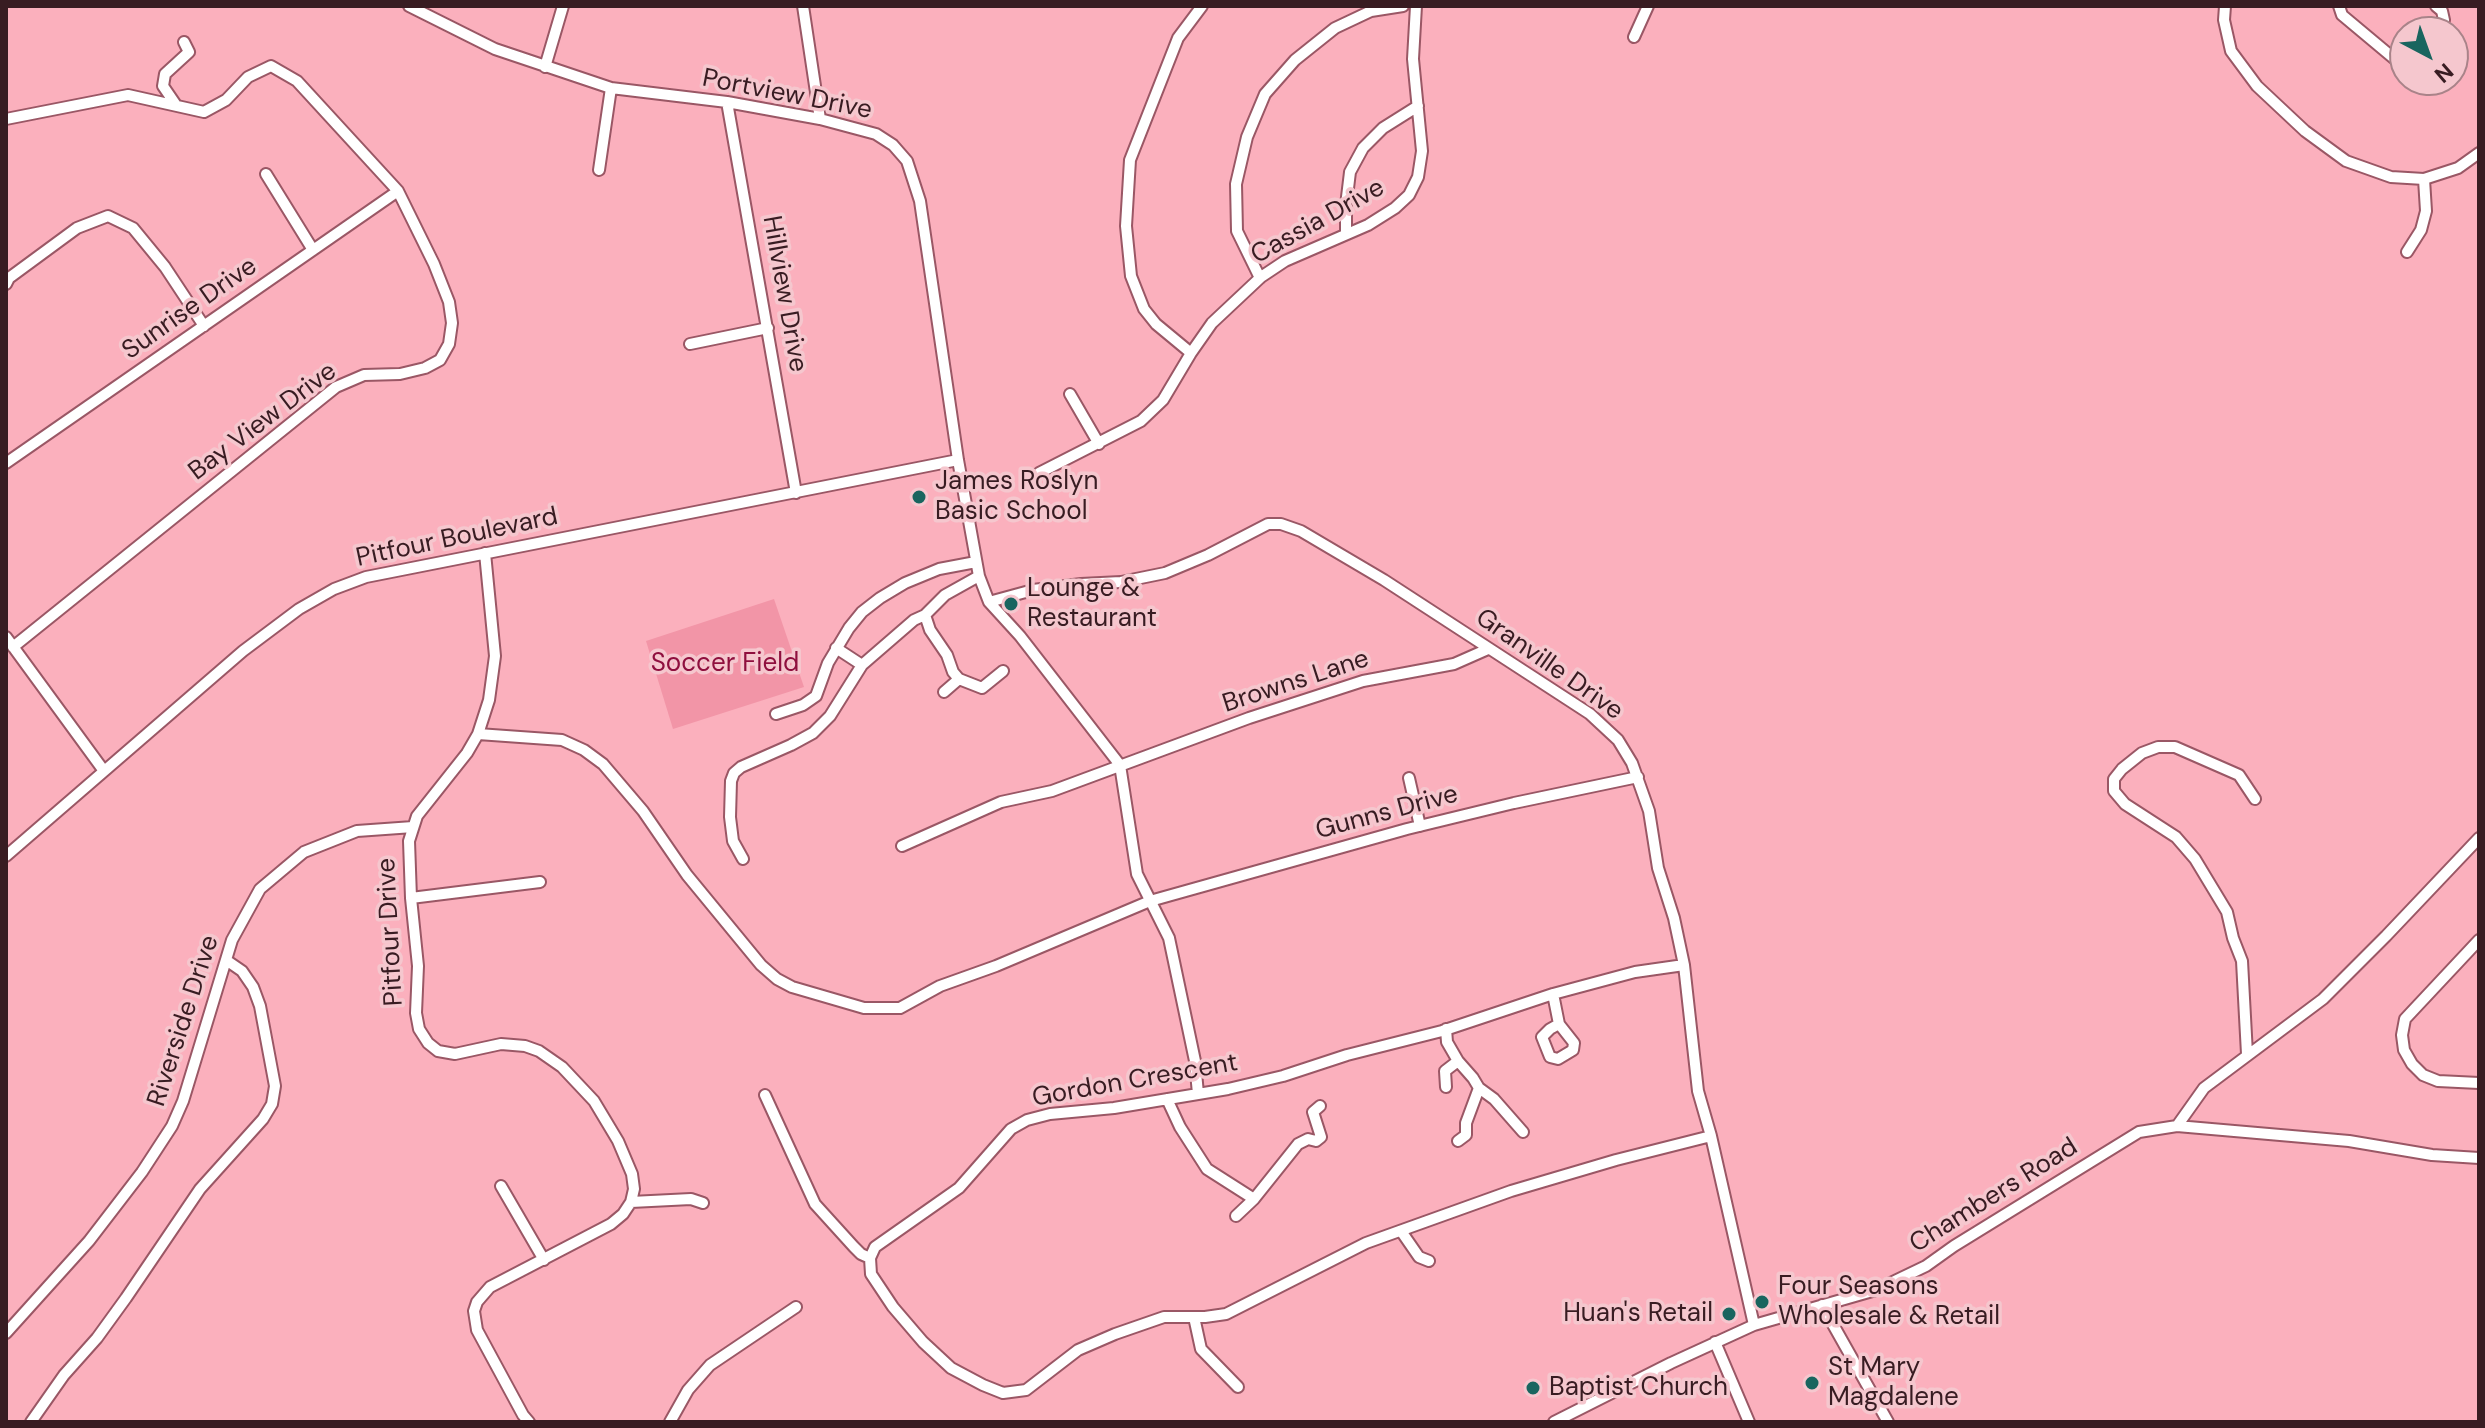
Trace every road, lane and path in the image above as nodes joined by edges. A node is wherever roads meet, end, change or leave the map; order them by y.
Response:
1 (409, 6) edge
2 (563, 6) edge
3 (803, 6) edge
4 (1202, 6) edge
5 (1403, 6) edge
6 (1416, 6) edge
7 (1648, 6) edge
8 (2225, 6) edge
9 (2339, 6) edge
10 (1634, 37) dead end
11 (184, 42) dead end
12 (2389, 54) edge
13 (545, 67) junction
14 (611, 88) junction
15 (727, 102) junction
16 (172, 105) junction
17 (1418, 106) junction
18 (6, 119) edge
19 (820, 119) junction
20 (2479, 153) edge
21 (599, 170) dead end
22 (266, 174) dead end
23 (2424, 179) junction
24 (398, 191) junction
25 (1346, 234) junction
26 (313, 250) junction
27 (2407, 252) dead end
28 (1260, 278) junction
29 (6, 284) edge
30 (204, 326) junction
31 (768, 328) junction
32 (690, 344) dead end
33 (1191, 353) junction
34 (1070, 394) dead end
35 (1099, 444) junction
36 (958, 460) junction
37 (6, 463) edge
38 (1039, 473) dead end
39 (796, 493) junction
40 (485, 553) junction
41 (976, 562) junction
42 (979, 576) junction
43 (989, 602) junction
44 (925, 615) junction
45 (10, 642) edge
46 (836, 648) junction
47 (1488, 649) junction
48 (862, 665) junction
49 (1003, 671) dead end
50 (959, 679) junction
51 (944, 692) dead end
52 (776, 714) dead end
53 (478, 734) junction
54 (1120, 765) junction
55 (104, 771) junction
56 (1638, 777) junction
57 (1409, 778) dead end
58 (2255, 799) dead end
59 (1420, 826) junction
60 (413, 827) junction
61 (2479, 838) edge
62 (902, 846) dead end
63 (6, 856) edge
64 (743, 859) dead end
65 (540, 882) dead end
66 (411, 898) junction
67 (1150, 901) junction
68 (2479, 940) edge
69 (226, 960) junction
70 (1684, 965) junction
71 (1553, 994) junction
72 (1559, 1024) dead end
73 (1446, 1029) junction
74 (2247, 1054) junction
75 (1458, 1061) junction
76 (2479, 1083) edge
77 (1446, 1087) dead end
78 (1479, 1088) junction
79 (1198, 1094) junction
80 (765, 1095) dead end
81 (1167, 1099) junction
82 (1320, 1106) dead end
83 (2177, 1126) junction
84 (1523, 1132) dead end
85 (1711, 1136) junction
86 (1458, 1141) dead end
87 (2479, 1158) edge
88 (501, 1186) dead end
89 (1254, 1199) junction
90 (631, 1202) junction
91 (703, 1203) dead end
92 (1236, 1216) dead end
93 (1401, 1231) junction
94 (870, 1258) junction
95 (544, 1260) junction
96 (1429, 1261) dead end
97 (1822, 1305) junction
98 (796, 1307) dead end
99 (1194, 1317) junction
100 (1754, 1325) junction
101 (6, 1333) edge
102 (1715, 1342) junction
103 (1238, 1387) dead end
104 (31, 1422) edge
105 (529, 1422) edge
106 (670, 1422) edge
107 (1554, 1422) edge
108 (1749, 1422) edge
109 (1888, 1422) edge

1 - 13 street, Portview Drive
2 - 13 street
3 - 19 street
4 - 33 street
5 - 28 street
6 - 17 street, Cassia Drive
7 - 10 street
8 - 23 street
9 - 12 street
11 - 16 street
13 - 14 street, Portview Drive
14 - 15 street, Portview Drive
14 - 21 street
15 - 19 street, Portview Drive
15 - 31 street, Hillview Drive
16 - 18 street
16 - 24 street, Bay View Drive
17 - 25 street
17 - 25 street, Cassia Drive
19 - 36 street, Portview Drive
20 - 23 street
22 - 26 street
23 - 27 street
24 - 26 street, Sunrise Drive
24 - 45 street, Bay View Drive
25 - 28 street, Cassia Drive
26 - 30 street, Sunrise Drive
28 - 33 street, Cassia Drive
29 - 30 street
30 - 37 street, Sunrise Drive
31 - 32 street
31 - 39 street, Hillview Drive
33 - 35 street, Cassia Drive
34 - 35 street
35 - 38 street, Cassia Drive
36 - 39 street, Pitfour Boulevard
36 - 41 street, Portview Drive
39 - 40 street, Pitfour Boulevard
40 - 53 street, Pitfour Drive
40 - 55 street, Pitfour Boulevard
41 - 42 street, Portview Drive
41 - 46 street
42 - 43 street, Portview Drive
42 - 44 street
43 - 47 street, Granville Drive
43 - 54 street
44 - 48 street
44 - 50 street
45 - 55 street
46 - 48 street
46 - 52 street
47 - 54 street, Browns Lane
47 - 56 street, Granville Drive
48 - 64 street
49 - 50 street
50 - 51 street
53 - 60 street, Pitfour Drive
53 - 67 street, Gunns Drive
54 - 62 street, Browns Lane
54 - 67 street
55 - 63 street, Pitfour Boulevard
56 - 59 street, Gunns Drive
56 - 70 street, Granville Drive
57 - 59 street
58 - 74 street
59 - 67 street, Gunns Drive
60 - 66 street, Pitfour Drive
60 - 69 street, Riverside Drive
61 - 74 street
65 - 66 street
66 - 90 street, Pitfour Drive
67 - 79 street
68 - 76 street
69 - 101 street, Riverside Drive
69 - 104 street
70 - 71 street, Gordon Crescent
70 - 85 street, Granville Drive
71 - 72 street
71 - 73 street, Gordon Crescent
73 - 75 street
73 - 79 street, Gordon Crescent
74 - 83 street
75 - 77 street
75 - 78 street
78 - 84 street
78 - 86 street
79 - 81 street, Gordon Crescent
80 - 94 street
81 - 89 street
81 - 94 street, Gordon Crescent
82 - 89 street
83 - 87 street, Chambers Road
83 - 97 street, Chambers Road
85 - 93 street
85 - 100 street, Granville Drive
88 - 95 street
89 - 92 street
90 - 91 street
90 - 95 street
93 - 96 street
93 - 99 street
94 - 99 street
95 - 105 street
97 - 100 street, Chambers Road
97 - 109 street
98 - 106 street
99 - 103 street
100 - 102 street, Chambers Road
102 - 107 street, Chambers Road
102 - 108 street

